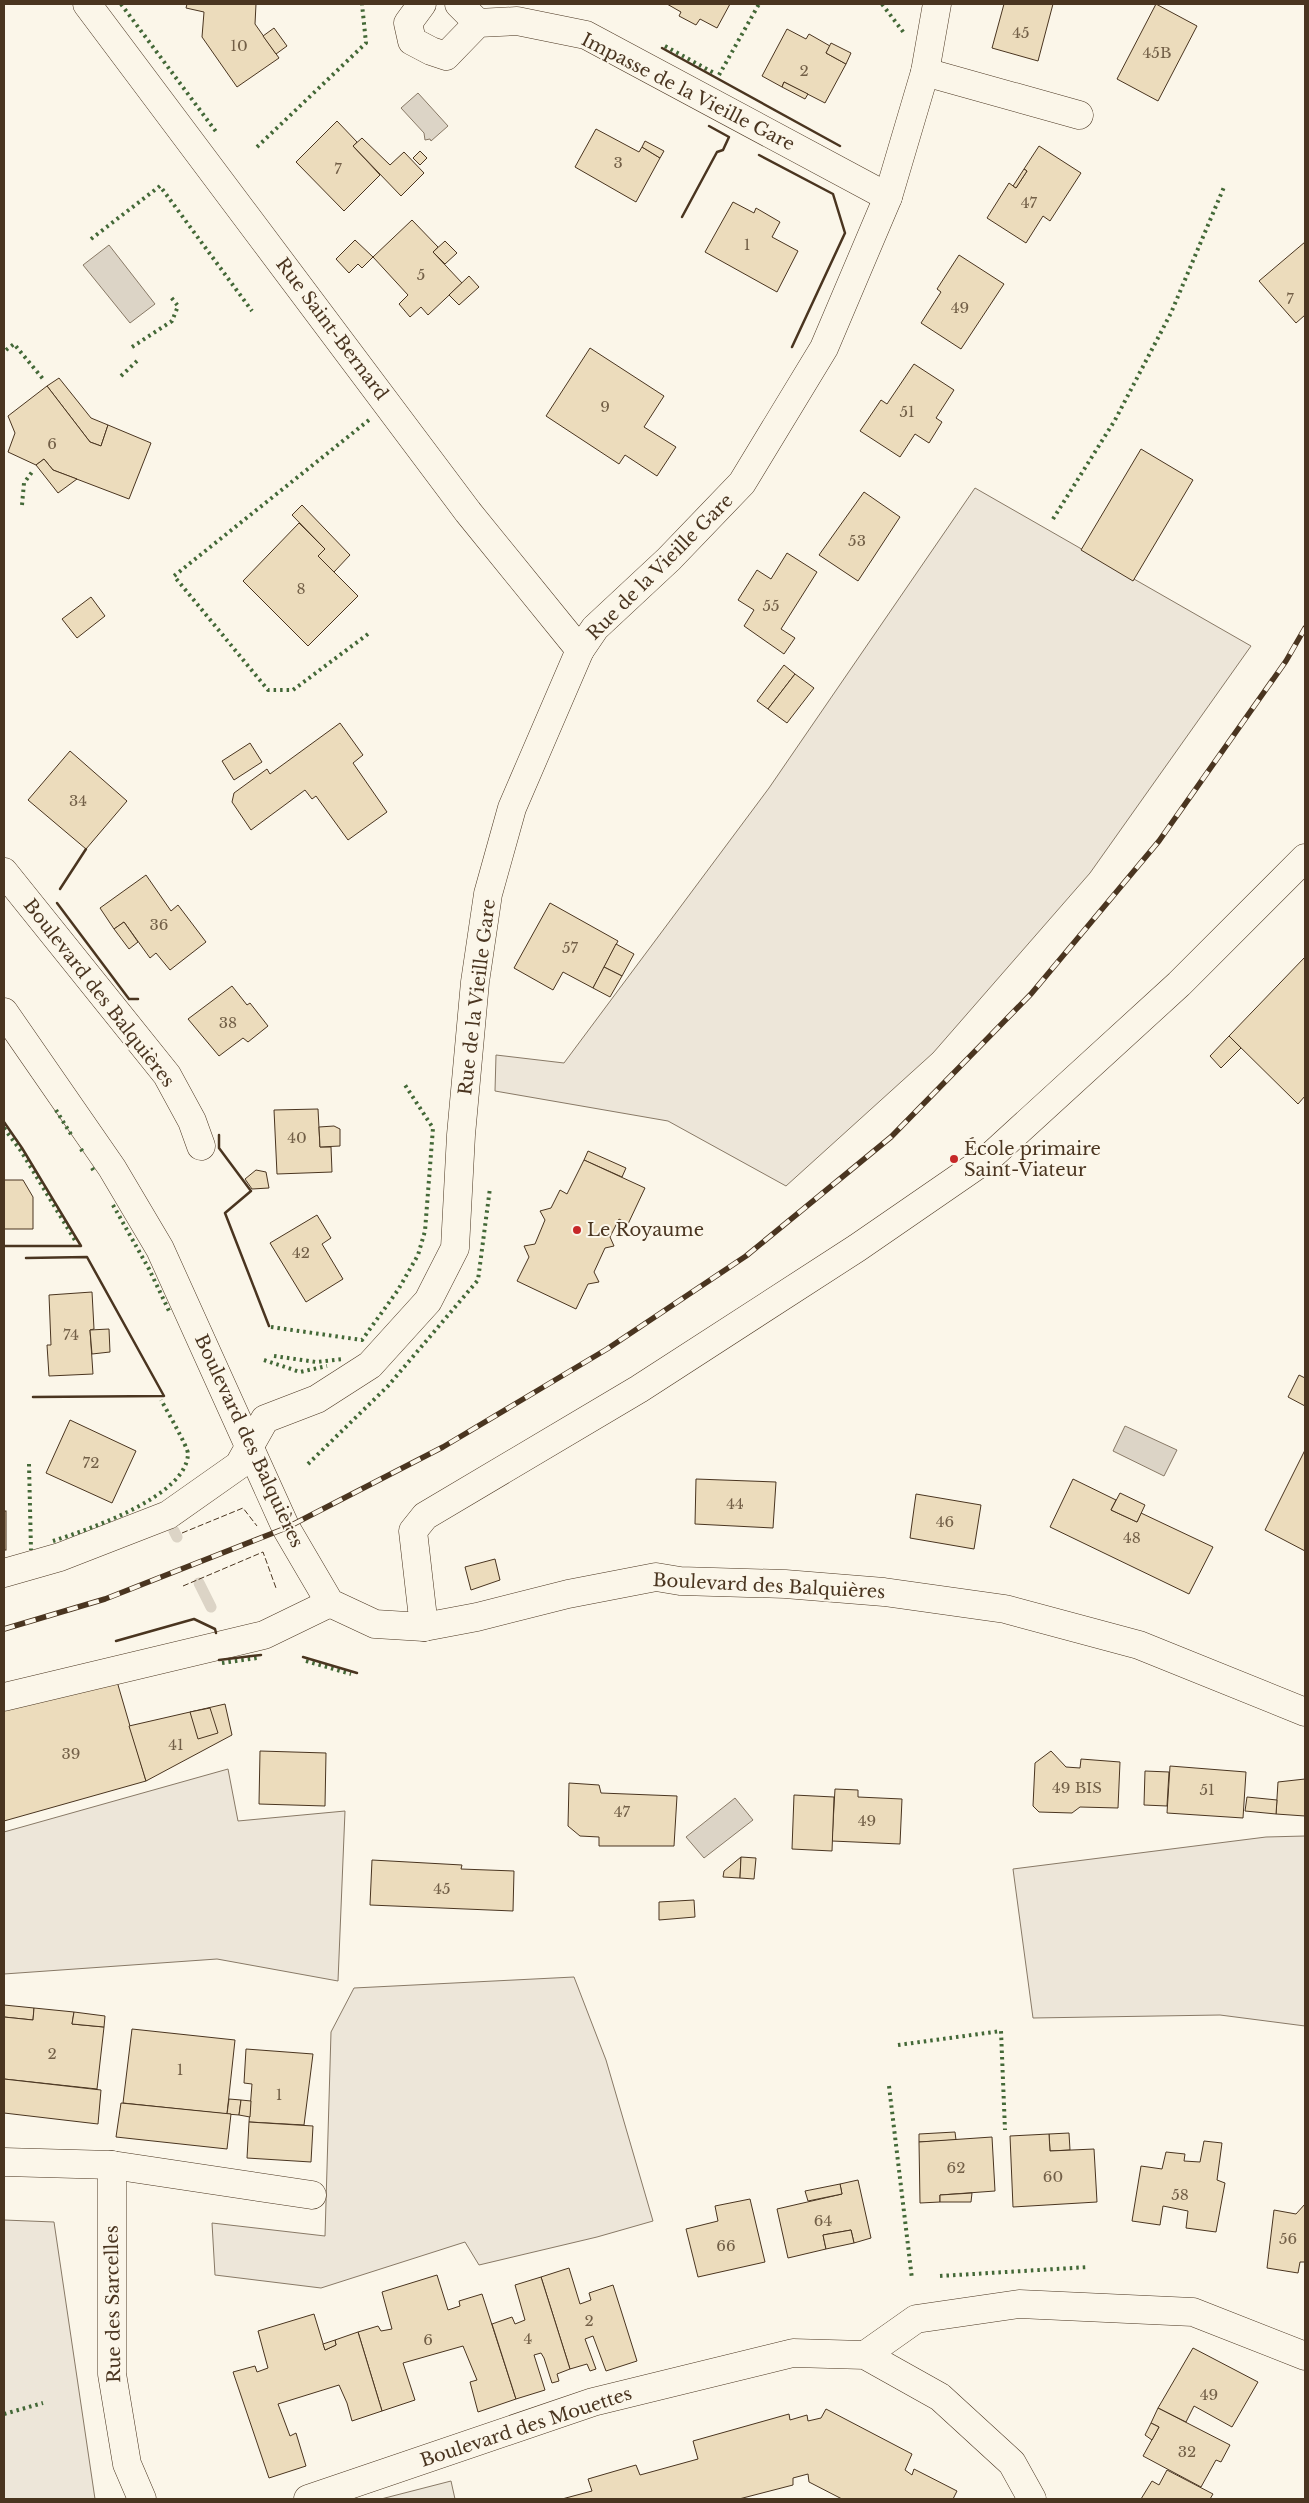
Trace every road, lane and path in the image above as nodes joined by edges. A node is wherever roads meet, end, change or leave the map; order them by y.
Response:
1 (87, 4) edge
2 (422, 4) edge
3 (459, 4) edge
4 (937, 4) edge
5 (478, 23) junction
6 (925, 72) junction
7 (1079, 115) dead end
8 (888, 196) junction
9 (580, 650) junction
10 (1305, 858) edge
11 (4, 872) edge
12 (4, 1012) edge
13 (202, 1146) dead end
14 (249, 1447) junction
15 (4, 1573) edge
16 (330, 1603) junction
17 (424, 1627) junction
18 (4, 1697) edge
19 (1302, 1705) edge
20 (4, 2162) edge
21 (112, 2165) junction
22 (312, 2195) dead end
23 (865, 2355) junction
24 (1305, 2356) edge
25 (142, 2499) edge
26 (308, 2499) edge
27 (1032, 2499) edge

1 - 9 street, Rue Saint-Bernard
2 - 5 street
3 - 5 street
4 - 6 street, Rue de la Vieille Gare
5 - 8 street, Impasse de la Vieille Gare
6 - 7 street
6 - 8 street, Rue de la Vieille Gare
8 - 9 street, Rue de la Vieille Gare
9 - 14 street, Rue de la Vieille Gare
10 - 17 street
11 - 13 street, Boulevard des Balquières
12 - 14 street, Boulevard des Balquières
14 - 15 street, Rue de la Vieille Gare
14 - 16 street, Boulevard des Balquières
16 - 17 street, Boulevard des Balquières
16 - 18 street
17 - 19 street, Boulevard des Balquières
20 - 21 street
21 - 22 street
21 - 25 street, Rue des Sarcelles
23 - 24 street
23 - 26 street, Boulevard des Mouettes
23 - 27 street

